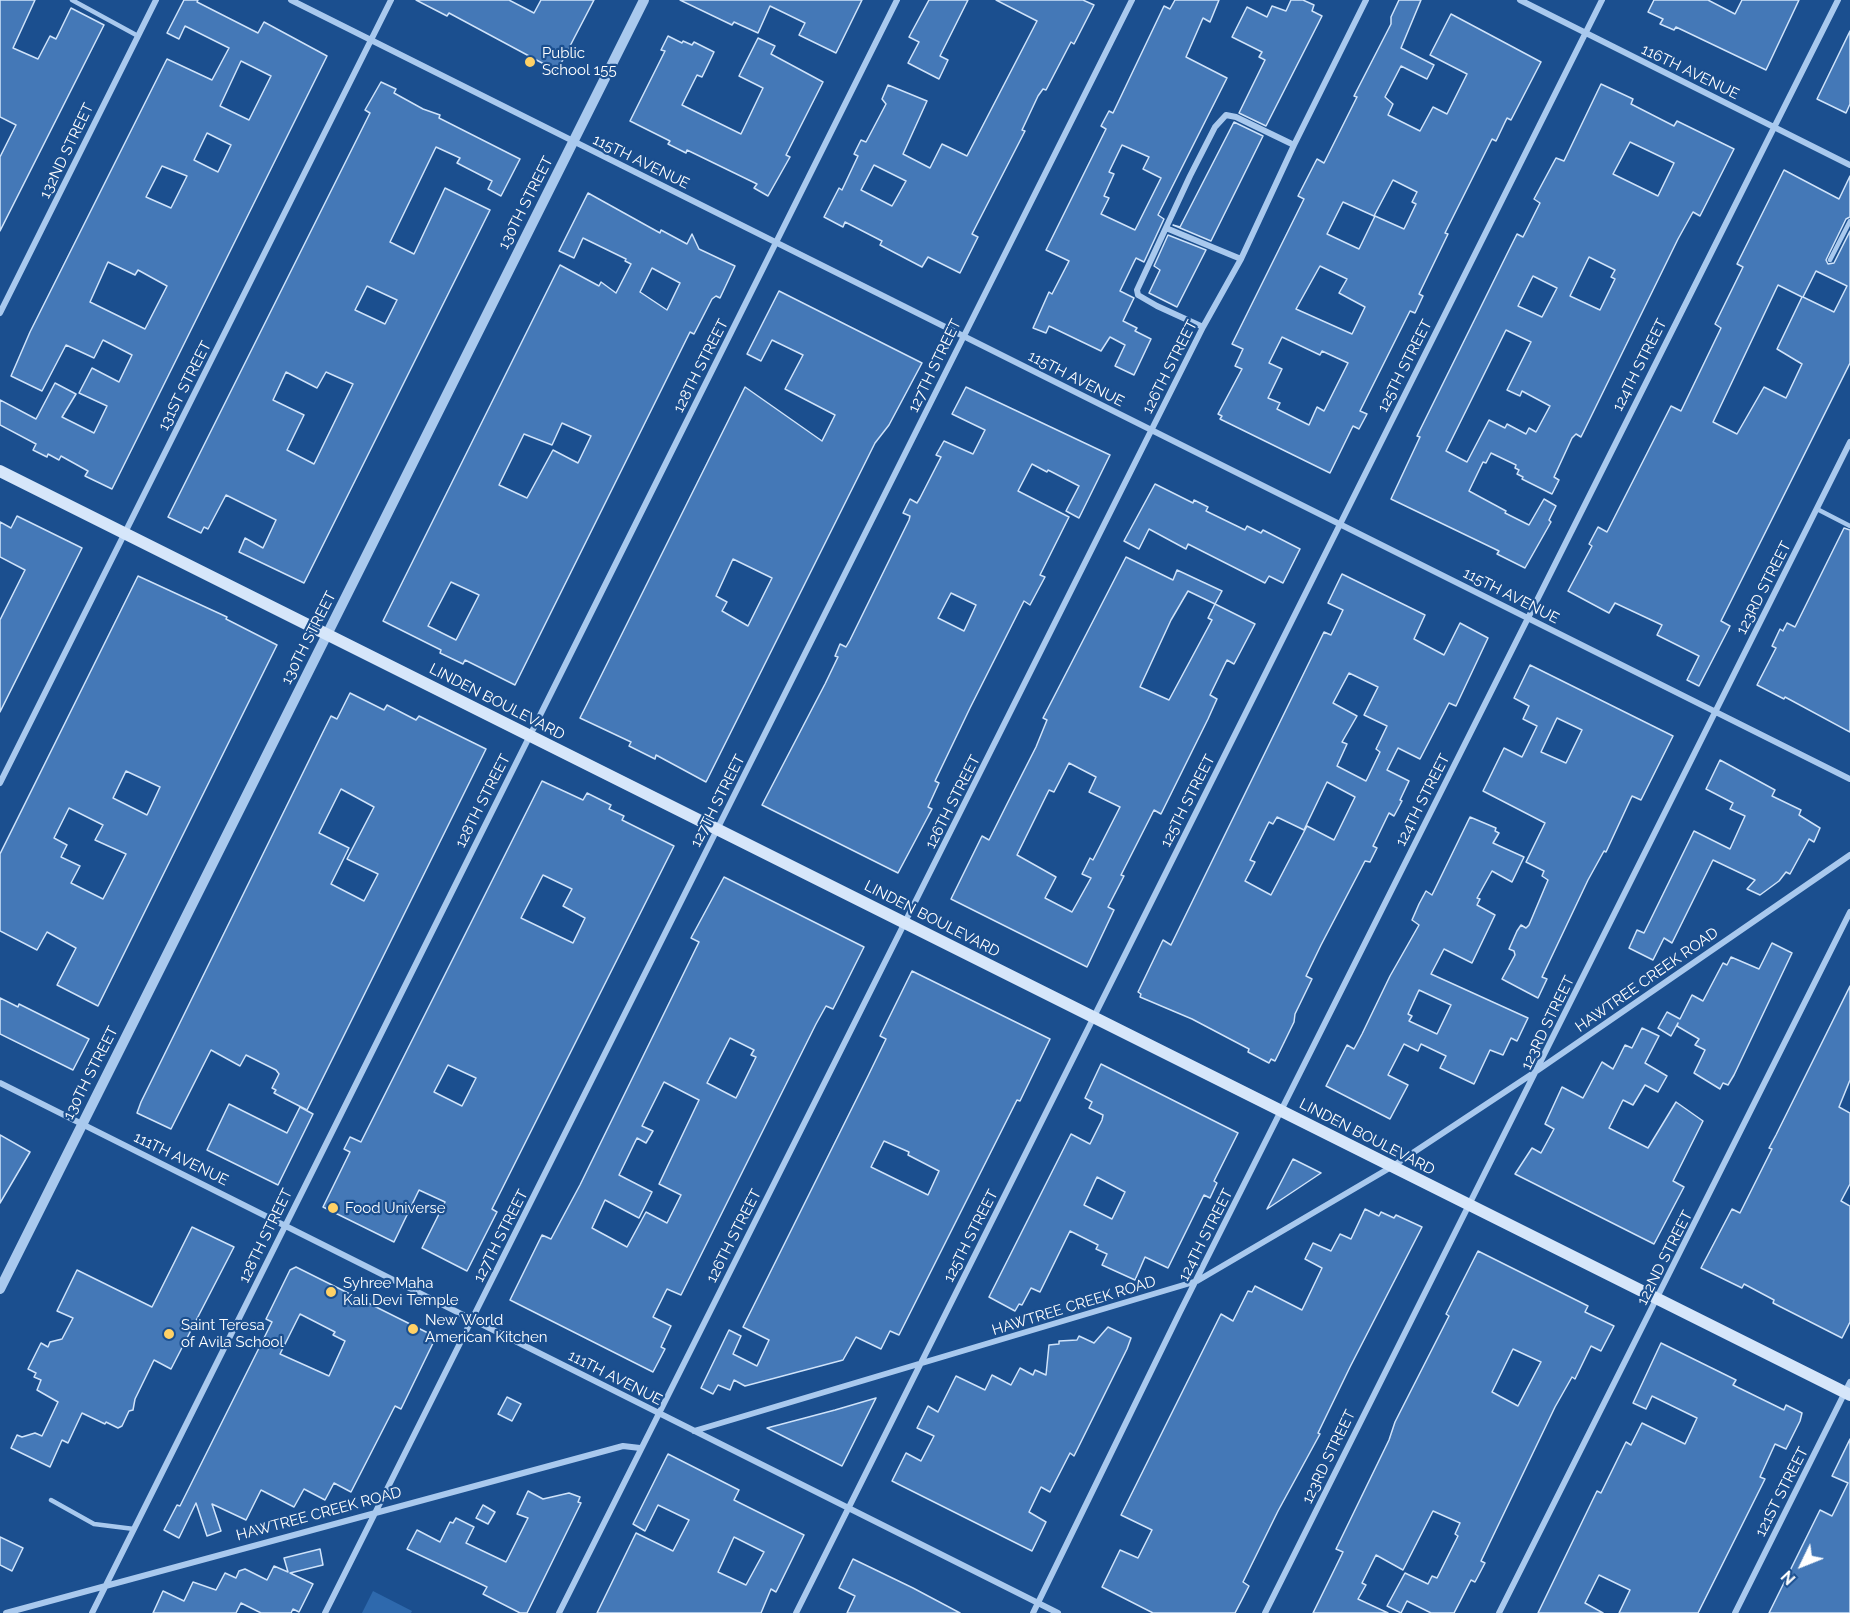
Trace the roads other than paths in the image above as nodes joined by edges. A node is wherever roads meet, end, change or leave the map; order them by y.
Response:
1 (72, 0) edge
2 (156, 0) edge
3 (291, 0) edge
4 (391, 0) edge
5 (644, 0) edge
6 (897, 0) edge
7 (1132, 0) edge
8 (1366, 0) edge
9 (1520, 0) edge
10 (1602, 0) edge
11 (1839, 0) edge
12 (1585, 33) junction
13 (138, 36) junction
14 (371, 40) junction
15 (1773, 127) junction
16 (574, 141) junction
17 (1294, 145) junction
18 (1850, 165) edge
19 (1850, 221) edge
20 (1166, 228) junction
21 (776, 242) junction
22 (1241, 259) junction
23 (1830, 260) dead end
24 (0, 313) edge
25 (1203, 327) junction
26 (964, 336) junction
27 (1152, 430) junction
28 (1850, 442) edge
29 (0, 471) edge
30 (1817, 509) junction
31 (1340, 524) junction
32 (1850, 526) edge
33 (125, 533) junction
34 (1527, 617) junction
35 (328, 634) junction
36 (1716, 711) junction
37 (530, 735) junction
38 (1850, 779) edge
39 (0, 783) edge
40 (718, 829) junction
41 (1850, 855) edge
42 (1850, 912) edge
43 (905, 923) junction
44 (1094, 1017) junction
45 (1538, 1070) junction
46 (0, 1083) edge
47 (1281, 1111) junction
48 (82, 1124) junction
49 (1393, 1166) junction
50 (1468, 1204) junction
51 (285, 1225) junction
52 (1197, 1281) junction
53 (0, 1289) edge
54 (1658, 1299) junction
55 (473, 1320) junction
56 (920, 1364) junction
57 (1848, 1390) edge
58 (658, 1413) junction
59 (694, 1431) junction
60 (640, 1448) junction
61 (51, 1500) dead end
62 (848, 1509) junction
63 (376, 1513) junction
64 (134, 1529) junction
65 (107, 1583) junction
66 (1038, 1603) junction
67 (6, 1613) edge
68 (92, 1613) edge
69 (325, 1613) edge
70 (559, 1613) edge
71 (796, 1613) edge
72 (1033, 1613) edge
73 (1058, 1613) edge
74 (1265, 1613) edge
75 (1499, 1613) edge
76 (1735, 1613) edge

1 - 13 lane
2 - 13 street, 132ND STREET
3 - 14 street, 115TH AVENUE
4 - 14 street, 131ST STREET
5 - 16 street, 130TH STREET
6 - 21 street, 128TH STREET
7 - 26 street, 127TH STREET
8 - 17 street, 126TH STREET
9 - 12 street, 116TH AVENUE
10 - 12 street, 125TH STREET
11 - 15 street, 124TH STREET
12 - 15 street, 116TH AVENUE
12 - 31 street, 125TH STREET
13 - 24 street, 132ND STREET
14 - 16 street, 115TH AVENUE
14 - 33 street, 131ST STREET
15 - 18 street, 116TH AVENUE
15 - 34 street, 124TH STREET
16 - 21 street, 115TH AVENUE
16 - 35 street, 130TH STREET
17 - 20 street
17 - 22 street, 126TH STREET
19 - 23 lane
20 - 22 street
20 - 25 street
21 - 26 street, 115TH AVENUE
21 - 37 street, 128TH STREET
22 - 25 street, 126TH STREET
25 - 27 street, 126TH STREET
26 - 27 street, 115TH AVENUE
26 - 40 street, 127TH STREET
27 - 31 street, 115TH AVENUE
27 - 43 street, 126TH STREET
28 - 30 street, 123RD STREET
29 - 33 main road, LINDEN BOULEVARD
30 - 32 lane
30 - 36 street, 123RD STREET
31 - 34 street, 115TH AVENUE
31 - 44 street, 125TH STREET
33 - 35 main road, LINDEN BOULEVARD
33 - 39 street, 131ST STREET
34 - 36 street, 115TH AVENUE
34 - 47 street, 124TH STREET
35 - 37 main road, LINDEN BOULEVARD
35 - 48 street, 130TH STREET
36 - 38 street, 115TH AVENUE
36 - 45 street, 123RD STREET
37 - 40 main road, LINDEN BOULEVARD
37 - 51 street, 128TH STREET
40 - 43 main road, LINDEN BOULEVARD
40 - 55 street, 127TH STREET
41 - 45 street, HAWTREE CREEK ROAD
42 - 54 street, 122ND STREET
43 - 44 main road, LINDEN BOULEVARD
43 - 58 street, 126TH STREET
44 - 47 main road, LINDEN BOULEVARD
44 - 56 street, 125TH STREET
45 - 49 street, HAWTREE CREEK ROAD
45 - 50 street, 123RD STREET
46 - 48 street, 111TH AVENUE
47 - 49 main road, LINDEN BOULEVARD
47 - 52 street, 124TH STREET
48 - 51 street, 111TH AVENUE
48 - 53 street, 130TH STREET
49 - 50 main road, LINDEN BOULEVARD
49 - 52 street, HAWTREE CREEK ROAD
50 - 54 main road, LINDEN BOULEVARD
50 - 74 street, 123RD STREET
51 - 55 street, 111TH AVENUE
51 - 64 street, 128TH STREET
52 - 56 street, HAWTREE CREEK ROAD
52 - 66 street, 124TH STREET
54 - 57 main road, LINDEN BOULEVARD
54 - 75 street, 122ND STREET
55 - 58 street, 111TH AVENUE
55 - 63 street, 127TH STREET
56 - 59 street, HAWTREE CREEK ROAD
56 - 62 street, 125TH STREET
57 - 76 street, 121ST STREET
58 - 59 street, 111TH AVENUE
58 - 60 street, 126TH STREET
59 - 62 street, 111TH AVENUE
60 - 63 street, HAWTREE CREEK ROAD
60 - 70 street, 126TH STREET
61 - 64 lane
62 - 66 street, 111TH AVENUE
62 - 71 street, 125TH STREET
63 - 65 street, HAWTREE CREEK ROAD
63 - 69 street, 127TH STREET
64 - 65 street, 128TH STREET
65 - 67 street, HAWTREE CREEK ROAD
65 - 68 street, 128TH STREET
66 - 72 street, 124TH STREET
66 - 73 street, 111TH AVENUE

